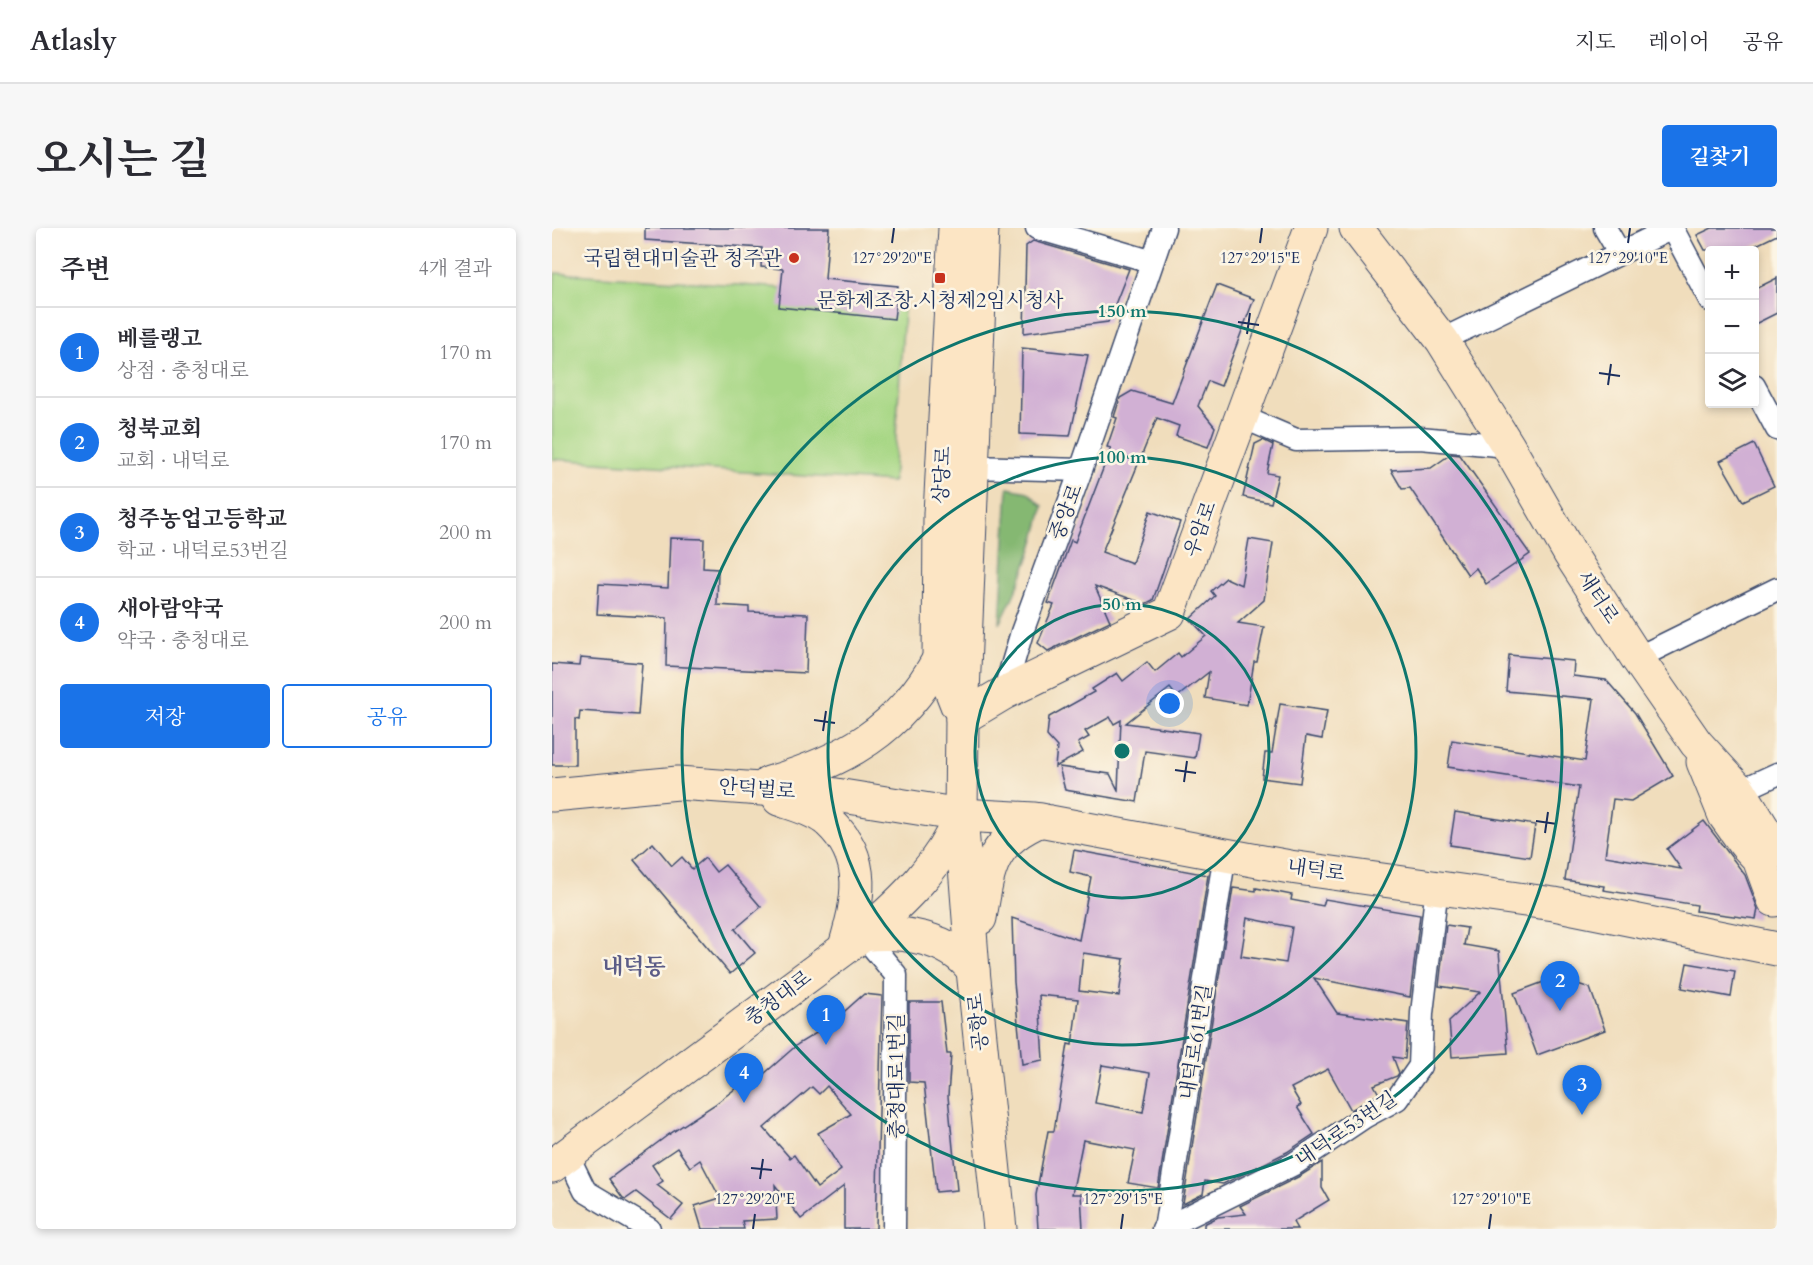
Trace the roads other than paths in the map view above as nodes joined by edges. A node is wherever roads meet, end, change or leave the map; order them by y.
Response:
1 (955, 228) edge
2 (982, 228) edge
3 (1037, 228) edge
4 (1164, 228) edge
5 (1311, 228) edge
6 (1356, 228) edge
7 (1605, 228) edge
8 (1672, 228) edge
9 (1619, 252) junction
10 (1150, 261) junction
11 (1705, 291) edge
12 (1442, 340) junction
13 (1759, 396) edge
14 (1242, 417) junction
15 (1777, 429) edge
16 (1508, 446) junction
17 (972, 467) junction
18 (1081, 471) junction
19 (1777, 589) edge
20 (1637, 658) junction
21 (939, 659) junction
22 (1004, 693) junction
23 (962, 718) junction
24 (1696, 743) junction
25 (1777, 774) edge
26 (753, 788) junction
27 (1740, 791) junction
28 (552, 795) edge
29 (961, 815) junction
30 (1041, 820) junction
31 (1777, 851) edge
32 (1225, 854) junction
33 (1437, 887) junction
34 (1774, 925) edge
35 (854, 941) junction
36 (973, 970) junction
37 (560, 1160) edge
38 (649, 1229) edge
39 (894, 1229) edge
40 (1000, 1229) edge
41 (1164, 1229) edge

1 - 21 street, 상당로
2 - 17 street, 상당로
3 - 10 street
4 - 10 street, 중앙로
5 - 14 street, 우암로
6 - 12 street, 새터로
7 - 9 street
8 - 9 street
8 - 11 street
9 - 12 street
10 - 18 street, 중앙로
12 - 16 street, 새터로
13 - 15 street
14 - 16 street
14 - 22 street, 우암로
16 - 20 street, 새터로
17 - 18 street
17 - 23 street, 상당로
18 - 22 street, 중앙로
19 - 20 street
20 - 24 street, 새터로
21 - 23 street, 상당로
21 - 26 street
22 - 23 street, 우암로
23 - 29 street, 상당로
24 - 27 street
24 - 34 street
25 - 27 street
26 - 28 street, 안덕벌로
26 - 29 street, 안덕벌로
26 - 35 street
27 - 31 street
29 - 30 street, 내덕로
29 - 35 street, 충청대로
29 - 36 street, 공항로
30 - 32 street, 내덕로
30 - 36 street
32 - 33 street, 내덕로
32 - 41 street, 내덕로61번길
33 - 34 street, 내덕로
33 - 41 street, 내덕로53번길
35 - 36 street
35 - 37 street, 충청대로
35 - 39 street, 충청대로1번길
36 - 40 street, 공항로
37 - 38 street, 충청대로

